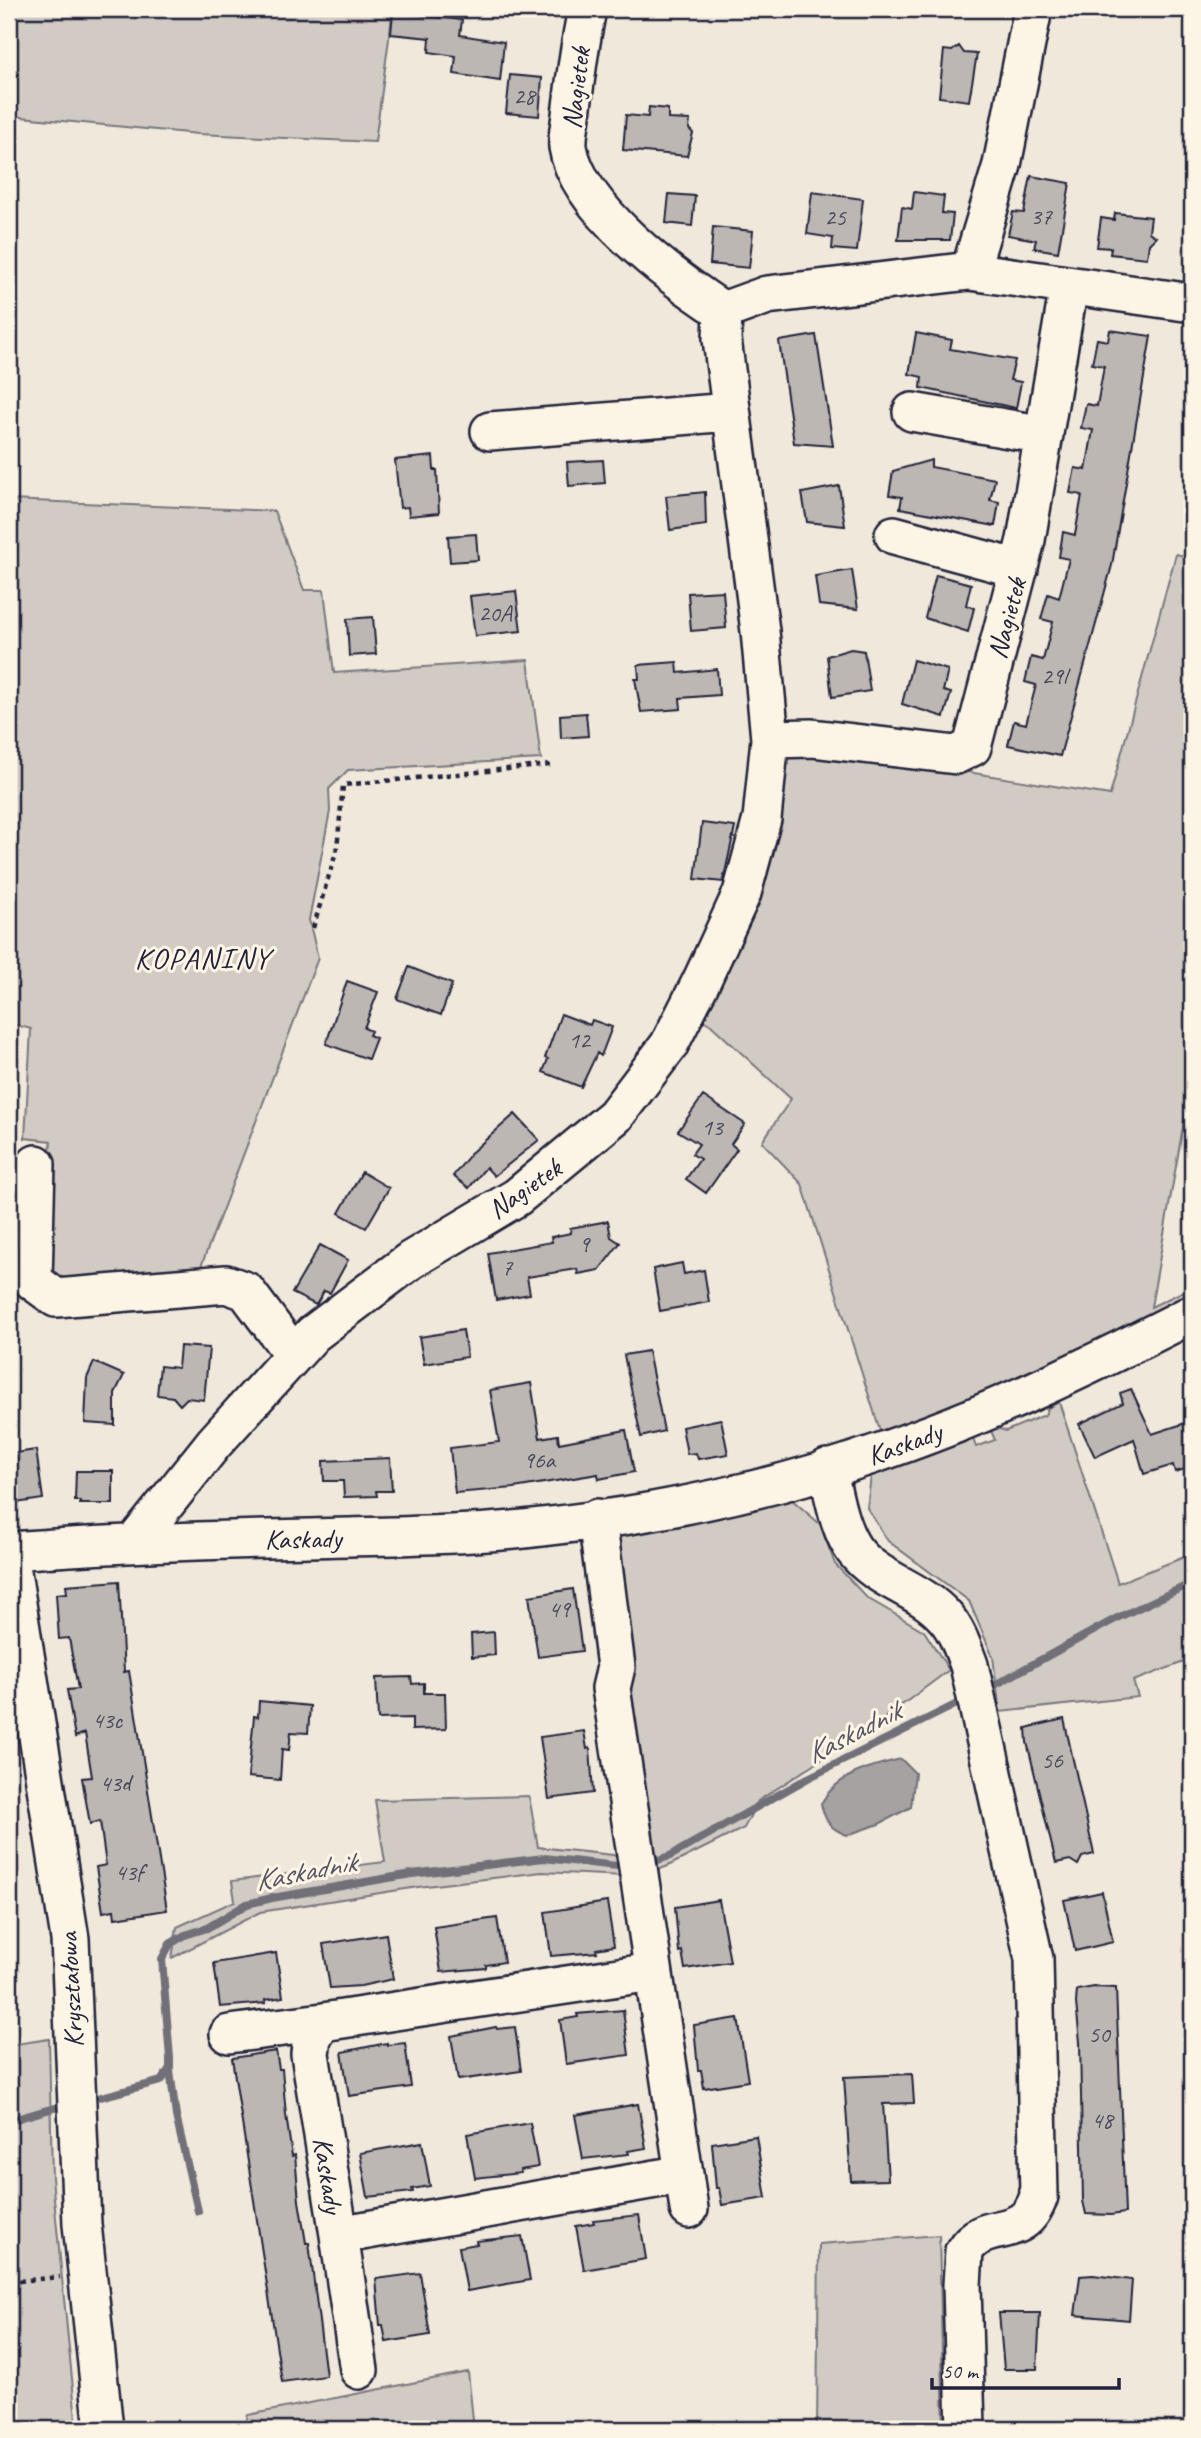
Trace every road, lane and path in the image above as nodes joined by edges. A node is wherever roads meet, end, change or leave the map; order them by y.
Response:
1 (587, 9) edge
2 (1033, 9) edge
3 (971, 271) junction
4 (1069, 286) junction
5 (1192, 303) edge
6 (723, 312) junction
7 (730, 412) junction
8 (912, 412) dead end
9 (490, 431) dead end
10 (1044, 435) junction
11 (894, 535) dead end
12 (1019, 569) junction
13 (770, 739) junction
14 (550, 765) dead end
15 (313, 928) dead end
16 (36, 1164) dead end
17 (1192, 1314) edge
18 (293, 1354) junction
19 (827, 1468) junction
20 (597, 1518) junction
21 (135, 1542) junction
22 (9, 1552) edge
23 (652, 1972) junction
24 (323, 2022) junction
25 (229, 2034) dead end
26 (684, 2174) junction
27 (689, 2209) dead end
28 (339, 2235) junction
29 (71, 2276) dead end
30 (9, 2282) edge
31 (359, 2371) dead end
32 (104, 2429) edge
33 (966, 2429) edge

1 - 6 street, Nagietek
2 - 3 street
3 - 4 street
3 - 6 street
4 - 5 street
4 - 10 street, Nagietek
6 - 7 street, Nagietek
7 - 9 street
7 - 13 street, Nagietek
8 - 10 street
10 - 12 street, Nagietek
11 - 12 street
12 - 13 street, Nagietek
13 - 18 street, Nagietek
14 - 15 path
16 - 18 street
17 - 19 street, Kaskady
18 - 21 street, Nagietek
19 - 20 street, Kaskady
19 - 33 street
20 - 21 street, Kaskady
20 - 23 street
21 - 22 street, Kaskady
22 - 32 street, Kryształowa
23 - 24 street
23 - 26 street
24 - 25 street
24 - 28 street, Kaskady
26 - 27 street
26 - 28 street, Kaskady
28 - 31 street
29 - 30 path

